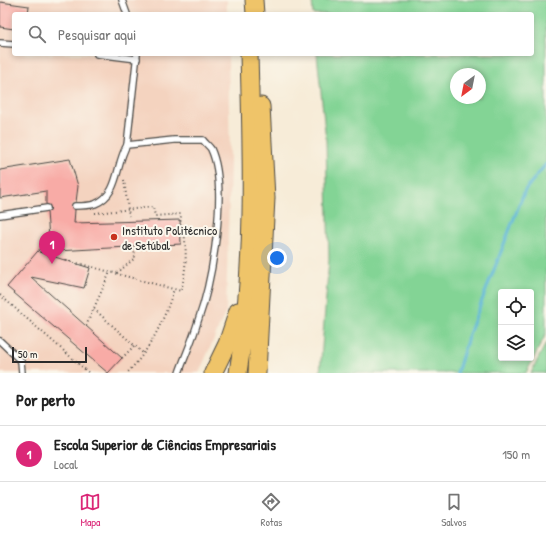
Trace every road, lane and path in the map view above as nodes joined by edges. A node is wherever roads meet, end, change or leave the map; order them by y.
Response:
1 (122, 0) edge
2 (247, 0) edge
3 (254, 0) edge
4 (126, 12) edge
5 (248, 12) edge
6 (255, 12) edge
7 (0, 43) edge
8 (12, 44) edge
9 (137, 56) edge
10 (255, 56) edge
11 (250, 88) junction
12 (127, 145) junction
13 (117, 173) junction
14 (75, 206) dead end
15 (47, 208) dead end
16 (127, 210) junction
17 (90, 213) dead end
18 (0, 215) edge
19 (129, 216) dead end
20 (134, 246) dead end
21 (70, 261) dead end
22 (110, 272) junction
23 (116, 273) junction
24 (174, 289) junction
25 (0, 295) edge
26 (94, 309) junction
27 (86, 326) dead end
28 (0, 341) edge
29 (135, 345) junction
30 (144, 354) junction
31 (122, 358) dead end
32 (22, 373) edge
33 (89, 373) edge
34 (127, 373) edge
35 (179, 373) edge
36 (213, 373) edge
37 (238, 373) edge
38 (247, 373) edge
39 (257, 373) edge

1 - 4 lane
2 - 5 main road
3 - 6 main road
7 - 8 lane
9 - 12 lane
10 - 11 main road
10 - 38 main road
10 - 39 main road
11 - 36 main road
11 - 37 main road
12 - 13 lane
12 - 35 lane
13 - 14 lane
13 - 16 path
15 - 18 lane
16 - 17 path
16 - 19 path
16 - 24 path
20 - 23 path
21 - 22 path
22 - 23 path
22 - 26 path
23 - 24 path
24 - 30 path
25 - 33 path
26 - 27 path
26 - 29 path
28 - 32 lane
29 - 30 path
29 - 31 path
30 - 34 path

